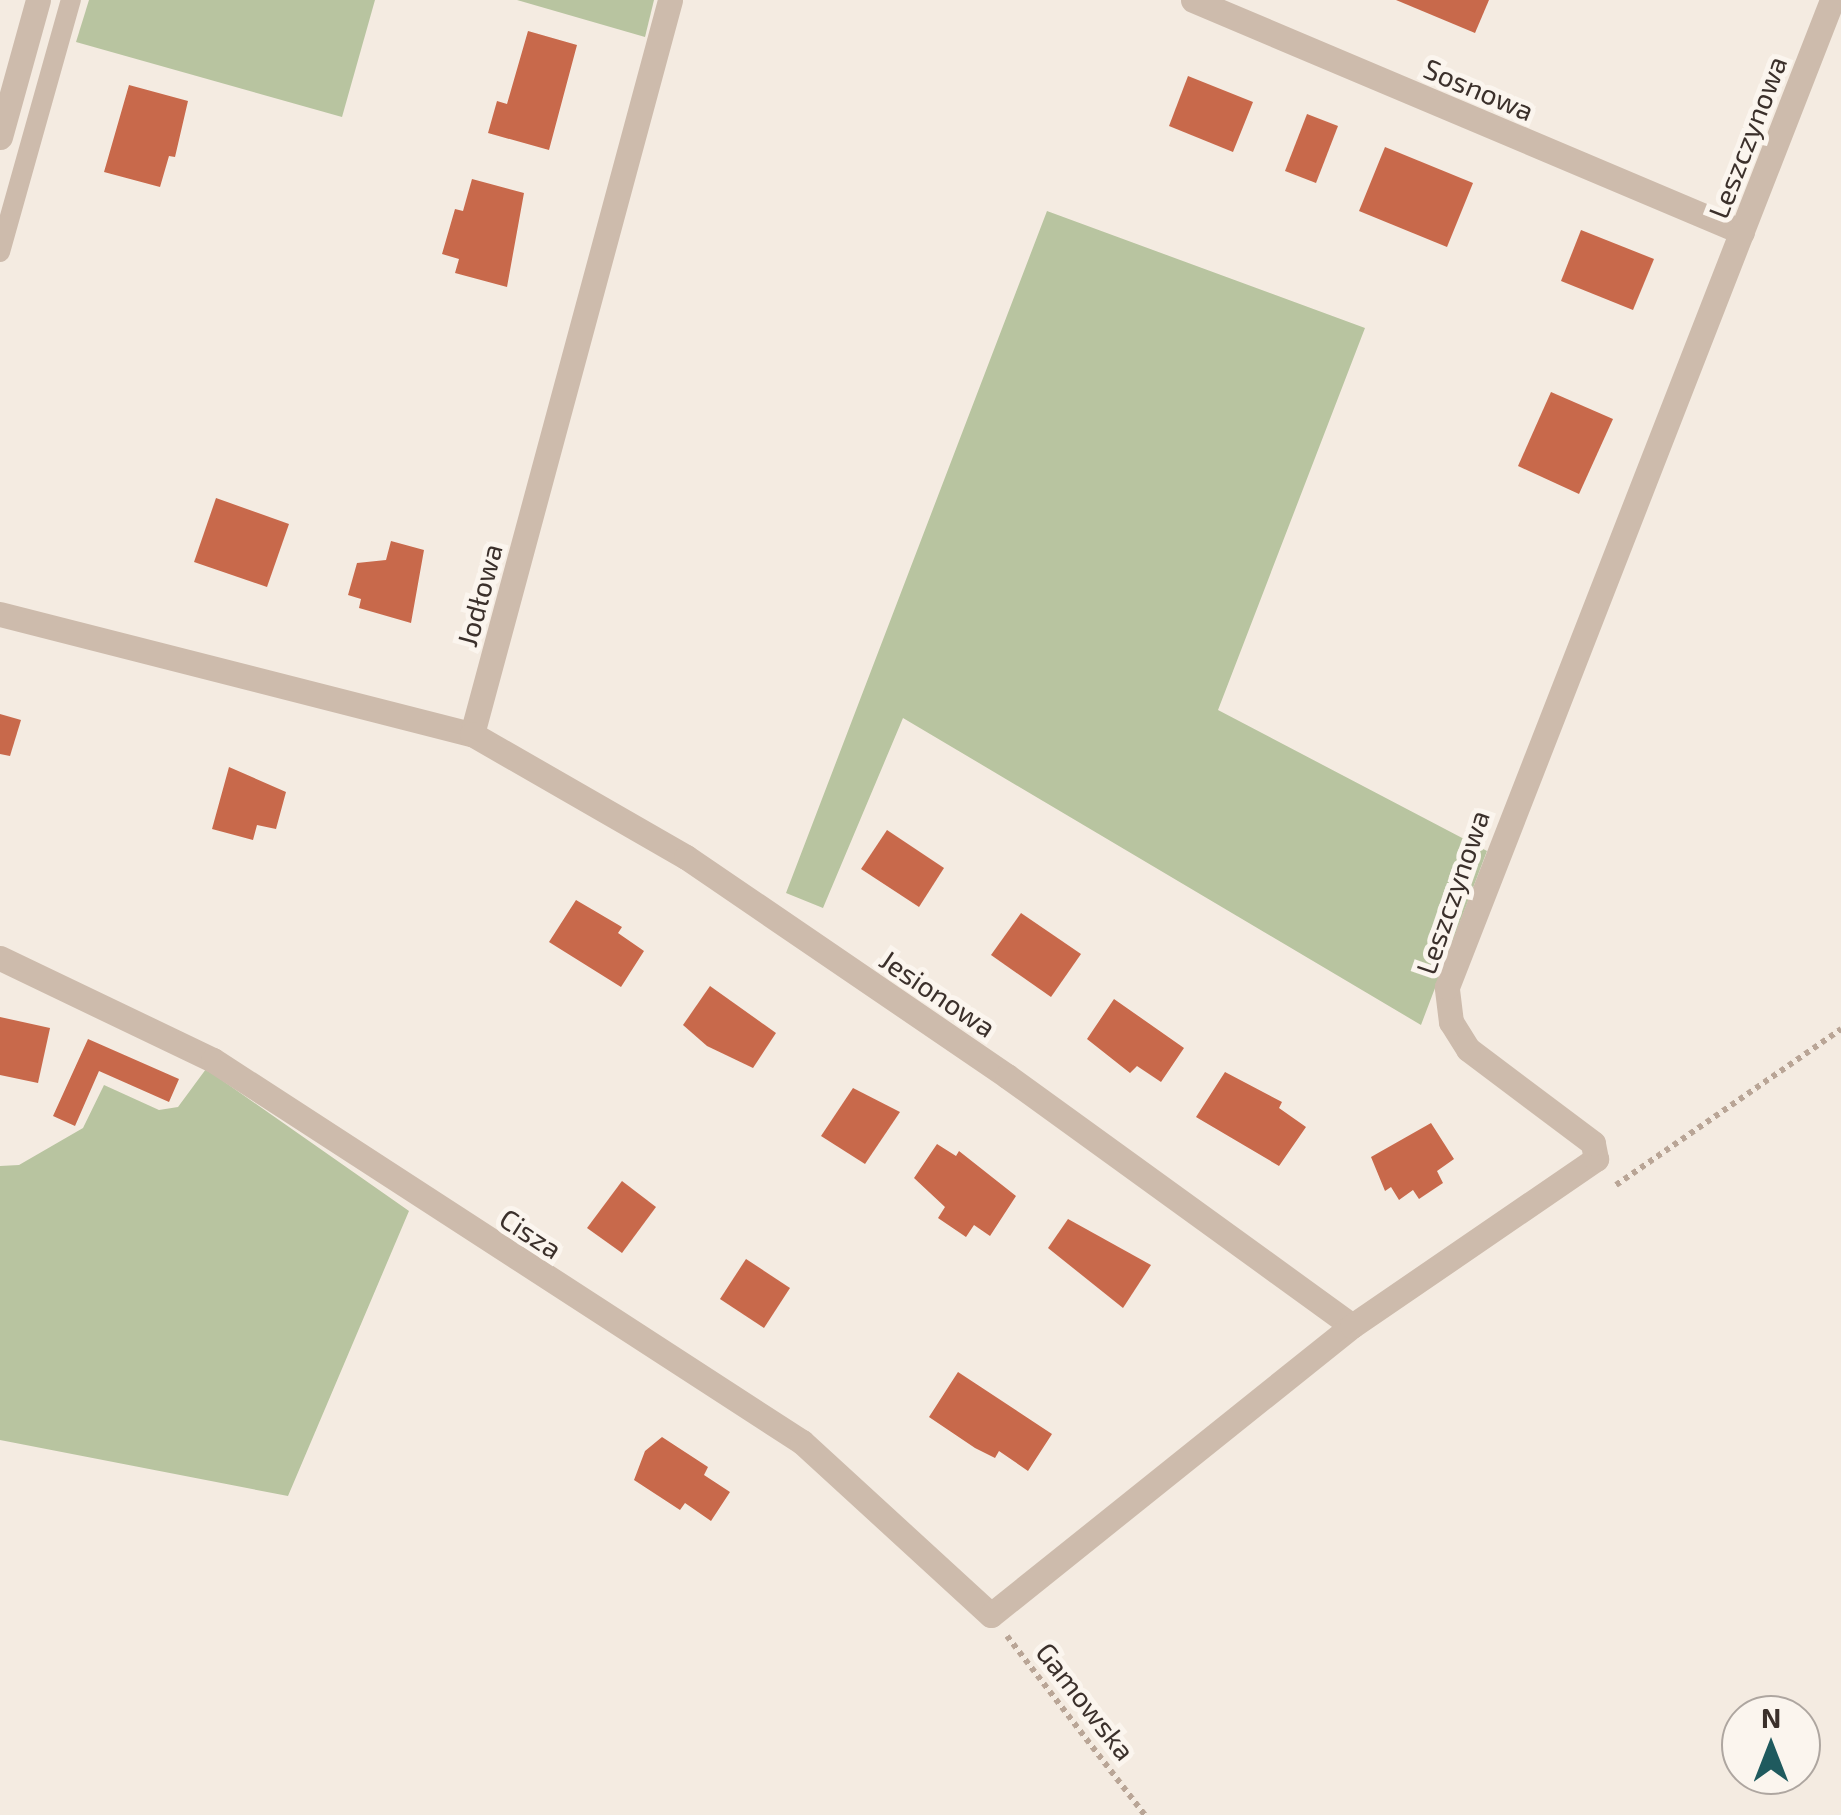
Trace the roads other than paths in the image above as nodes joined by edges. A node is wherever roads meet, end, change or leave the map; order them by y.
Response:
1 (38, 0) edge
2 (71, 0) edge
3 (670, 0) edge
4 (1193, 0) edge
5 (1832, 0) edge
6 (0, 136) edge
7 (1742, 232) junction
8 (0, 252) edge
9 (0, 614) edge
10 (472, 734) junction
11 (0, 958) edge
12 (1352, 1326) junction
13 (991, 1615) joint

1 - 6 street
2 - 8 lane
3 - 10 street, Jodłowa
4 - 7 street, Sosnowa
5 - 7 street, Leszczynowa
7 - 12 street, Leszczynowa
9 - 10 street
10 - 12 street, Jesionowa
11 - 13 street, Cisza
12 - 13 street, Leszczynowa

